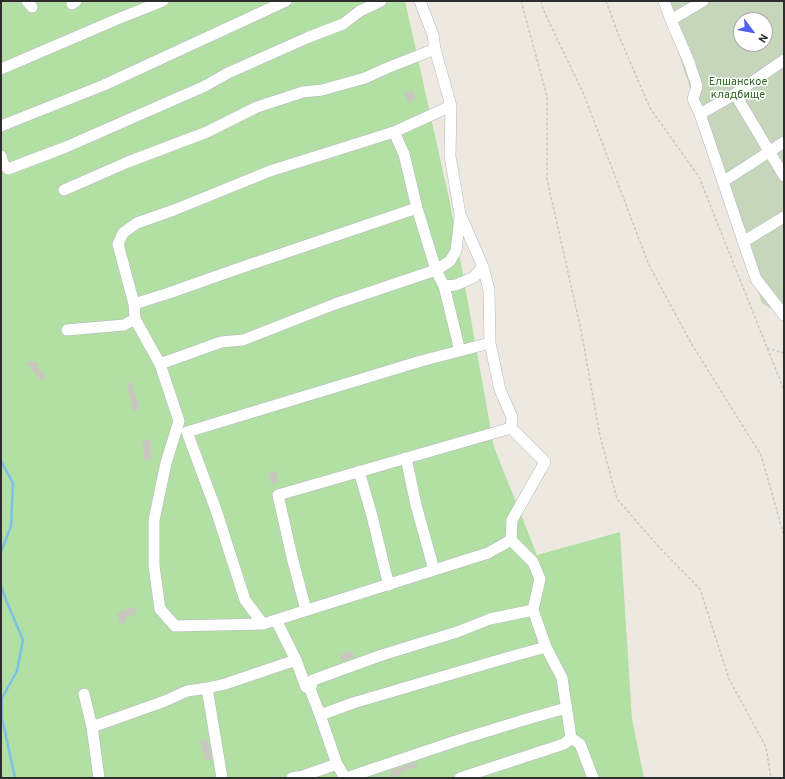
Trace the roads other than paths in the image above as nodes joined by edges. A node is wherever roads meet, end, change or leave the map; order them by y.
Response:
1 (163, 1) edge
2 (286, 1) edge
3 (381, 1) edge
4 (420, 1) edge
5 (664, 1) edge
6 (703, 1) edge
7 (671, 20) junction
8 (436, 49) junction
9 (784, 60) edge
10 (2, 67) edge
11 (735, 94) junction
12 (451, 106) junction
13 (700, 114) junction
14 (1, 126) edge
15 (394, 132) junction
16 (784, 142) edge
17 (769, 152) junction
18 (2, 161) edge
19 (784, 176) edge
20 (724, 181) junction
21 (64, 190) dead end
22 (417, 208) junction
23 (460, 215) junction
24 (784, 217) edge
25 (743, 242) junction
26 (483, 267) junction
27 (436, 270) junction
28 (444, 286) junction
29 (134, 304) junction
30 (784, 315) edge
31 (135, 319) junction
32 (67, 330) dead end
33 (490, 343) junction
34 (460, 351) junction
35 (160, 364) junction
36 (511, 428) junction
37 (182, 430) junction
38 (406, 458) junction
39 (359, 471) junction
40 (511, 540) junction
41 (434, 570) junction
42 (389, 585) junction
43 (306, 610) junction
44 (533, 610) junction
45 (276, 620) junction
46 (263, 624) junction
47 (546, 647) junction
48 (296, 660) junction
49 (207, 688) junction
50 (310, 689) junction
51 (84, 694) dead end
52 (566, 708) junction
53 (320, 715) junction
54 (92, 727) junction
55 (571, 738) junction
56 (337, 764) junction
57 (299, 777) edge
58 (100, 778) edge
59 (222, 778) edge
60 (345, 778) edge
61 (460, 778) edge
62 (593, 778) edge

1 - 10 lane
2 - 14 lane
3 - 18 lane
4 - 8 lane
5 - 7 lane
6 - 7 lane
7 - 13 lane
8 - 12 lane
8 - 21 lane
9 - 11 lane
11 - 13 lane
11 - 17 lane
12 - 15 lane
12 - 23 lane
13 - 20 lane
15 - 22 lane
15 - 29 lane
16 - 17 lane
17 - 19 lane
17 - 20 lane
20 - 25 lane
22 - 27 lane
22 - 29 lane
23 - 26 lane
23 - 27 lane
24 - 25 lane
25 - 30 lane
26 - 28 lane
26 - 33 lane
27 - 28 lane
27 - 35 lane
28 - 34 lane
29 - 31 lane
31 - 32 lane
31 - 35 lane
33 - 34 lane
33 - 36 lane
34 - 37 lane
35 - 37 lane
36 - 38 lane
36 - 40 lane
37 - 46 lane
37 - 46 lane
38 - 39 lane
38 - 41 lane
39 - 42 lane
39 - 43 lane
40 - 41 lane
40 - 44 lane
41 - 42 lane
42 - 43 lane
43 - 45 lane
44 - 47 lane
44 - 50 lane
45 - 46 lane
45 - 48 lane
47 - 52 lane
47 - 53 lane
48 - 49 lane
48 - 50 lane
49 - 54 lane
49 - 59 lane
50 - 53 lane
51 - 54 lane
52 - 55 lane
52 - 60 lane
53 - 56 lane
54 - 58 lane
55 - 61 lane
55 - 62 lane
56 - 57 lane
56 - 60 lane

